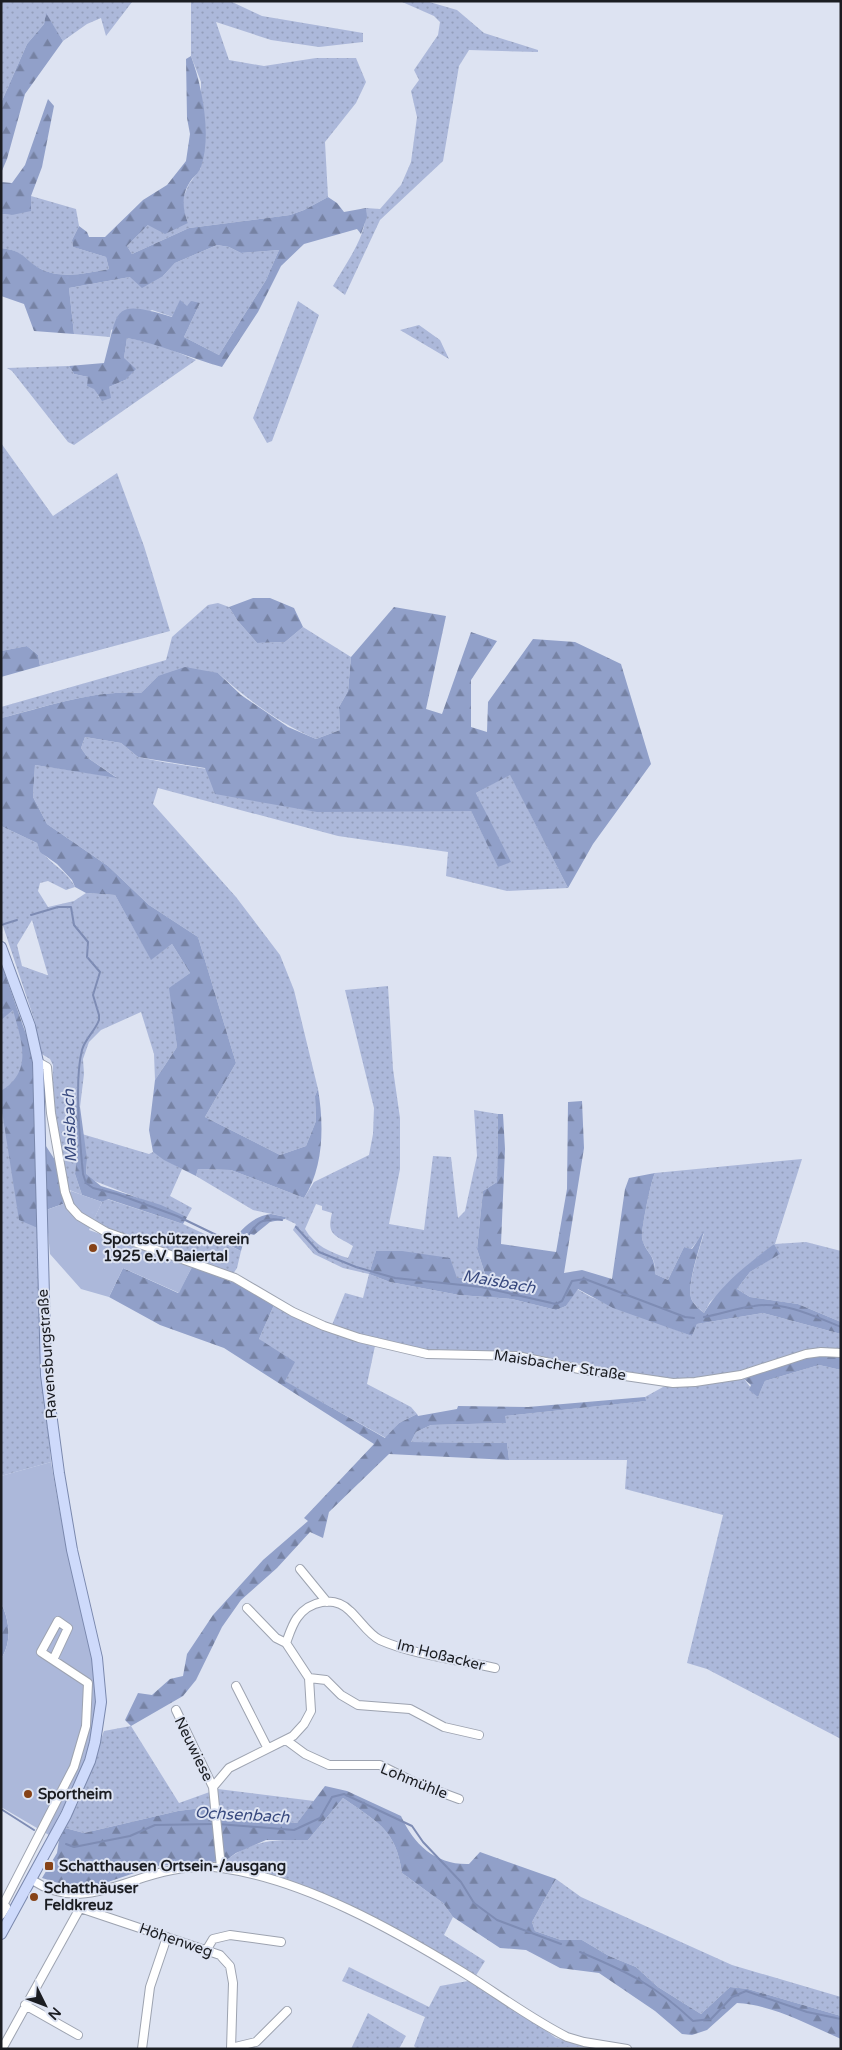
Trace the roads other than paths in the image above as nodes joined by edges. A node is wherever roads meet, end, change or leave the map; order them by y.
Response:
1 (1, 947) edge
2 (38, 1062) junction
3 (841, 1353) edge
4 (300, 1569) dead end
5 (328, 1602) junction
6 (247, 1608) dead end
7 (286, 1643) junction
8 (53, 1660) junction
9 (495, 1668) dead end
10 (309, 1678) junction
11 (236, 1686) dead end
12 (176, 1710) dead end
13 (479, 1735) dead end
14 (286, 1740) junction
15 (267, 1747) junction
16 (213, 1787) junction
17 (459, 1799) dead end
18 (221, 1867) junction
19 (32, 1880) junction
20 (77, 1895) junction
21 (6, 1907) edge
22 (80, 1908) junction
23 (1, 1915) edge
24 (1, 1934) edge
25 (167, 1937) junction
26 (281, 1942) dead end
27 (208, 1949) junction
28 (25, 2005) junction
29 (287, 2011) dead end
30 (78, 2035) dead end
31 (2, 2049) edge
32 (142, 2049) edge
33 (231, 2049) edge
34 (627, 2049) edge

1 - 2 main road, Ravensburgstraße
2 - 3 street, Maisbacher Straße
2 - 19 main road, Ravensburgstraße
4 - 5 street
5 - 7 street
5 - 9 street, Im Hoßacker
6 - 7 street
7 - 10 street
8 - 8 street
8 - 21 street
10 - 13 street
10 - 14 street
11 - 15 street
12 - 16 street, Neuwiese
14 - 15 street
14 - 17 street, Lohmühle
15 - 16 street
16 - 18 street
18 - 20 street
18 - 34 street
19 - 20 street
19 - 21 main road
20 - 22 street
21 - 23 street
21 - 24 main road
22 - 25 street, Höhenweg
22 - 28 street
25 - 27 street, Höhenweg
25 - 32 street
26 - 27 street
27 - 33 street, Höhenweg
28 - 30 street
28 - 31 street
29 - 33 street, Höhenweg

